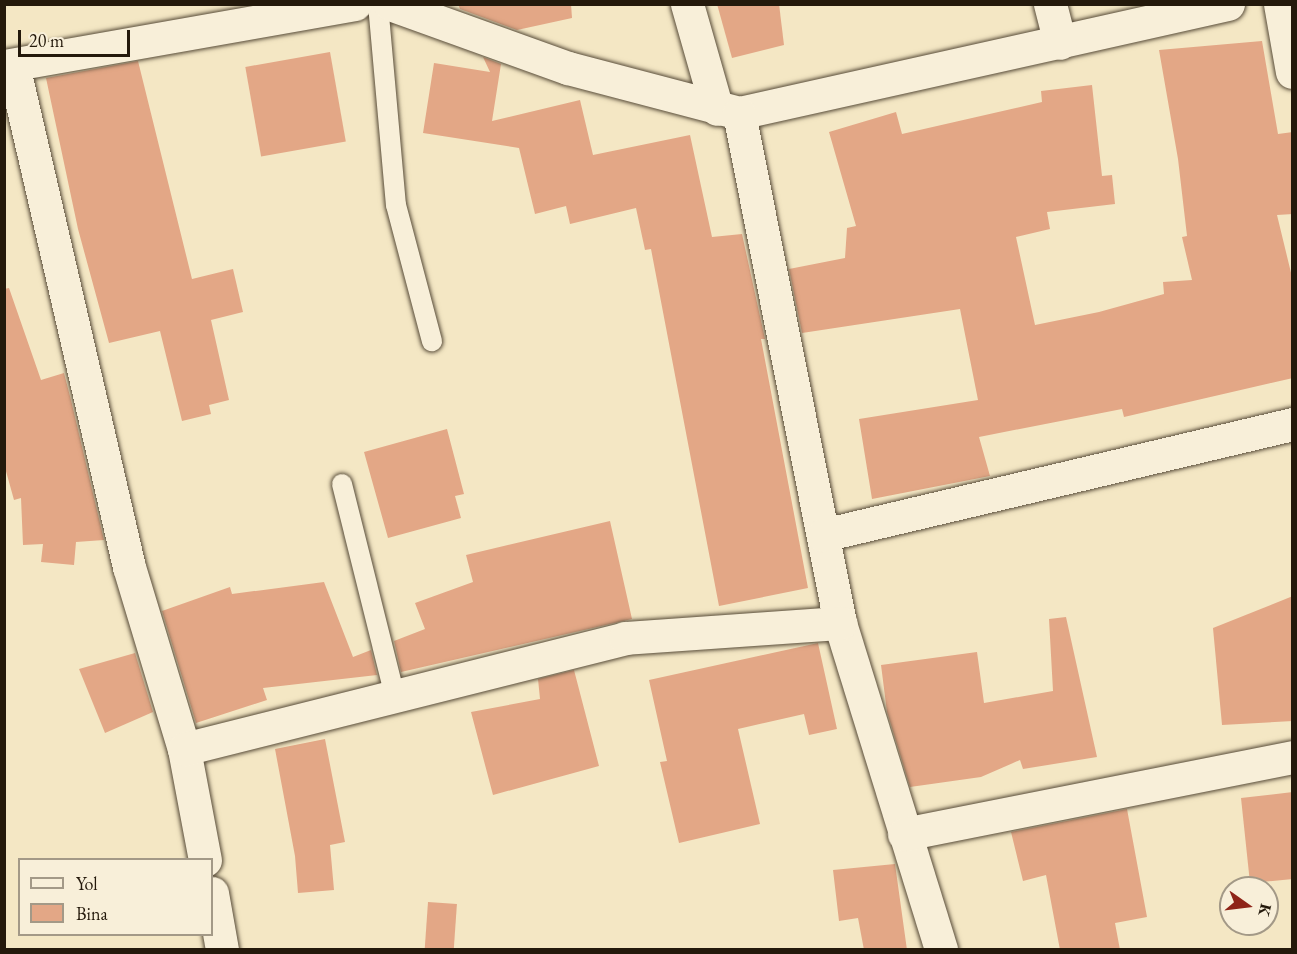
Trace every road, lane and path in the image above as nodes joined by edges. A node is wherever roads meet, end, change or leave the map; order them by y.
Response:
1 (355, 4) edge
2 (378, 4) edge
3 (390, 4) edge
4 (687, 4) edge
5 (1050, 4) edge
6 (1228, 4) edge
7 (1280, 4) edge
8 (1060, 43) junction
9 (9, 65) edge
10 (1293, 72) edge
11 (728, 111) junction
12 (432, 341) dead end
13 (1293, 424) edge
14 (342, 484) dead end
15 (823, 535) junction
16 (840, 623) junction
17 (395, 696) junction
18 (184, 749) junction
19 (1293, 757) edge
20 (904, 834) junction
21 (205, 858) edge
22 (213, 899) edge
23 (222, 950) edge
24 (941, 950) edge

1 - 9 street
2 - 12 lane
3 - 11 street
4 - 11 street
5 - 8 street
6 - 8 street
7 - 10 street
8 - 11 street
9 - 18 street
11 - 15 street
13 - 15 street
14 - 17 lane
15 - 16 street
16 - 17 street
16 - 20 street
17 - 18 street
18 - 21 street
19 - 20 street
20 - 24 street
22 - 23 street

